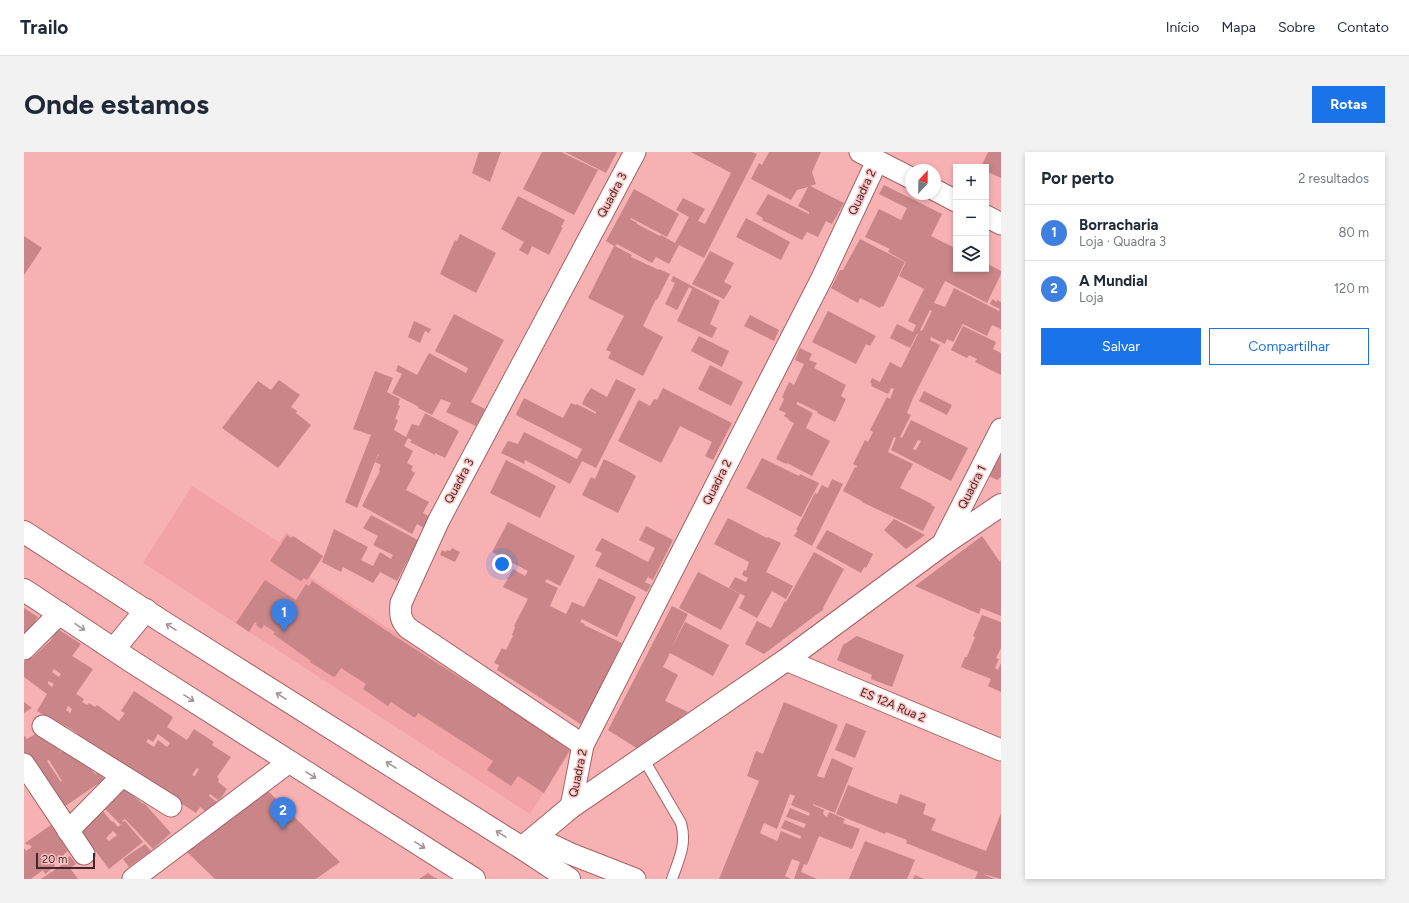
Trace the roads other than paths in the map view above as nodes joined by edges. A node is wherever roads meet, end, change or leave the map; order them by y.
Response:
1 (635, 152) edge
2 (869, 156) edge
3 (905, 175) edge
4 (941, 193) edge
5 (954, 200) edge
6 (989, 218) edge
7 (1001, 224) edge
8 (1001, 429) edge
9 (1001, 504) edge
10 (24, 532) edge
11 (942, 545) junction
12 (24, 590) edge
13 (146, 610) junction
14 (60, 613) junction
15 (24, 649) edge
16 (114, 649) junction
17 (786, 660) junction
18 (43, 726) dead end
19 (583, 746) junction
20 (1001, 750) edge
21 (643, 758) junction
22 (289, 762) junction
23 (24, 764) edge
24 (122, 776) junction
25 (171, 806) dead end
26 (571, 807) junction
27 (68, 831) junction
28 (529, 842) junction
29 (84, 854) dead end
30 (133, 879) edge
31 (474, 879) edge
32 (569, 879) edge
33 (635, 879) edge
34 (672, 879) edge

1 - 19 street, Quadra 3
2 - 3 street
2 - 19 street, Quadra 2
4 - 5 street
6 - 7 street
8 - 11 street, Quadra 1
9 - 11 main road
10 - 13 main road
11 - 17 main road
12 - 14 main road
13 - 16 main road
28 -> 13 main road
14 - 15 street
14 -> 16 main road
16 -> 22 main road
17 - 20 street, ES 12A Rua 2
17 - 21 main road
18 - 24 street
19 - 26 street, Quadra 2
21 - 26 main road
21 - 34 lane
22 - 30 street
22 -> 31 main road
23 - 27 street
24 - 25 street
24 - 27 street
26 - 28 main road
27 - 29 street
28 - 32 main road
28 - 33 street

